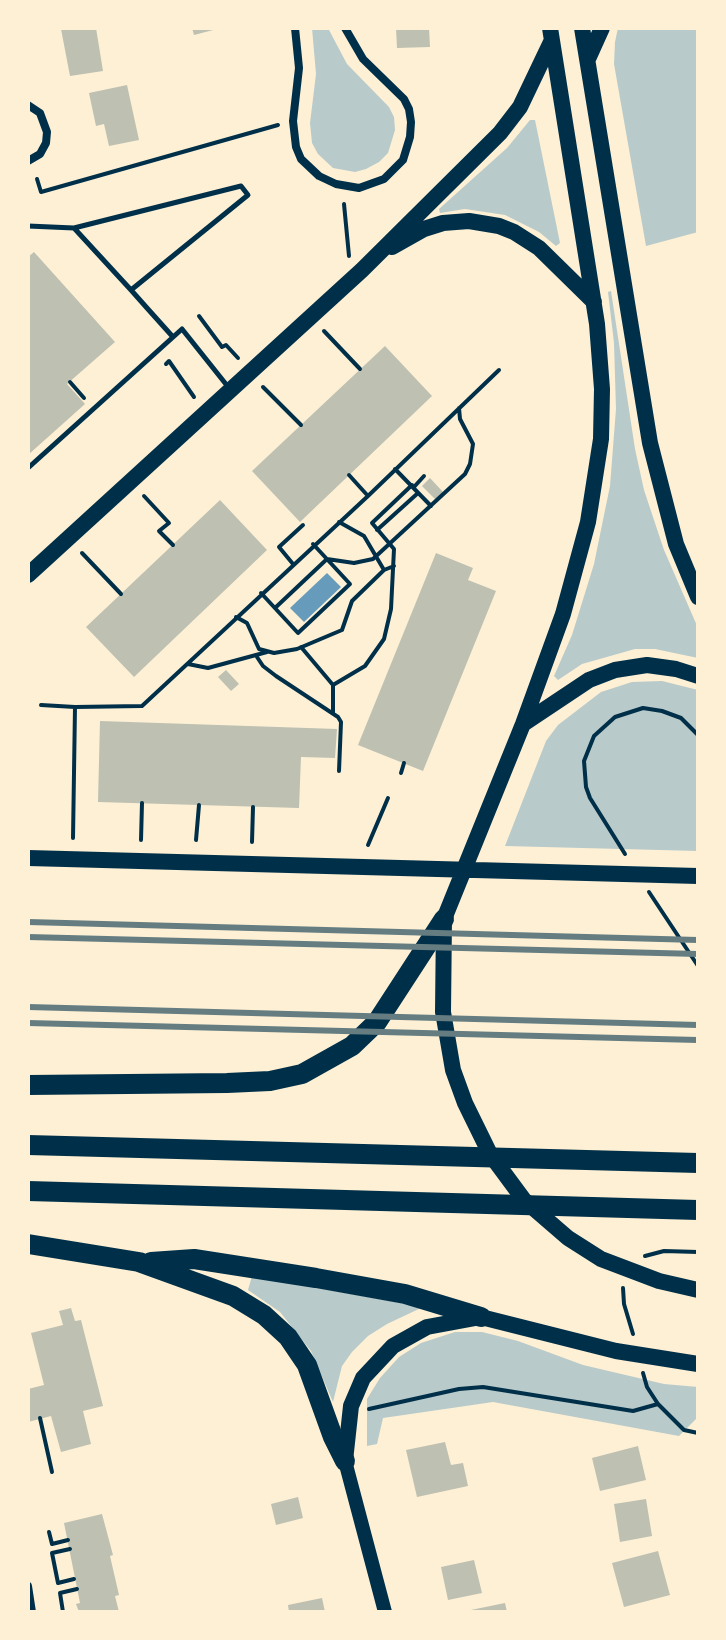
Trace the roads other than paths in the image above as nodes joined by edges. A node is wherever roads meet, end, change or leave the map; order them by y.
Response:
1 (295, 28) edge
2 (345, 28) edge
3 (582, 28) edge
4 (602, 28) edge
5 (551, 34) edge
6 (587, 61) junction
7 (28, 105) edge
8 (28, 161) edge
9 (28, 226) edge
10 (74, 228) junction
11 (362, 270) junction
12 (131, 290) junction
13 (594, 302) junction
14 (173, 337) junction
15 (230, 388) junction
16 (28, 468) edge
17 (28, 575) edge
18 (698, 597) edge
19 (698, 676) edge
20 (523, 724) junction
21 (28, 858) edge
22 (698, 876) edge
23 (444, 919) junction
24 (28, 1085) edge
25 (28, 1145) edge
26 (698, 1163) edge
27 (28, 1191) edge
28 (698, 1210) edge
29 (28, 1244) edge
30 (139, 1262) junction
31 (698, 1290) edge
32 (481, 1317) junction
33 (698, 1364) edge
34 (345, 1461) junction
35 (28, 1586) edge
36 (32, 1612) edge
37 (385, 1612) edge

1 - 2 street
3 - 6 main road
4 - 6 main road
5 - 11 main road
5 - 13 main road
6 - 18 main road
7 - 8 street
9 - 10 lane
10 - 12 lane
10 - 12 lane
11 - 13 main road
11 - 15 main road
12 - 14 lane
13 - 20 main road
14 - 15 lane
14 - 16 lane
15 - 17 main road
19 - 20 main road
20 - 23 main road
21 - 22 main road
23 - 24 highway
23 - 31 main road
25 - 26 highway
27 - 28 highway
29 - 30 highway
30 - 32 highway
30 - 34 highway
32 - 33 main road
32 - 34 main road
34 - 37 street
35 - 36 street

